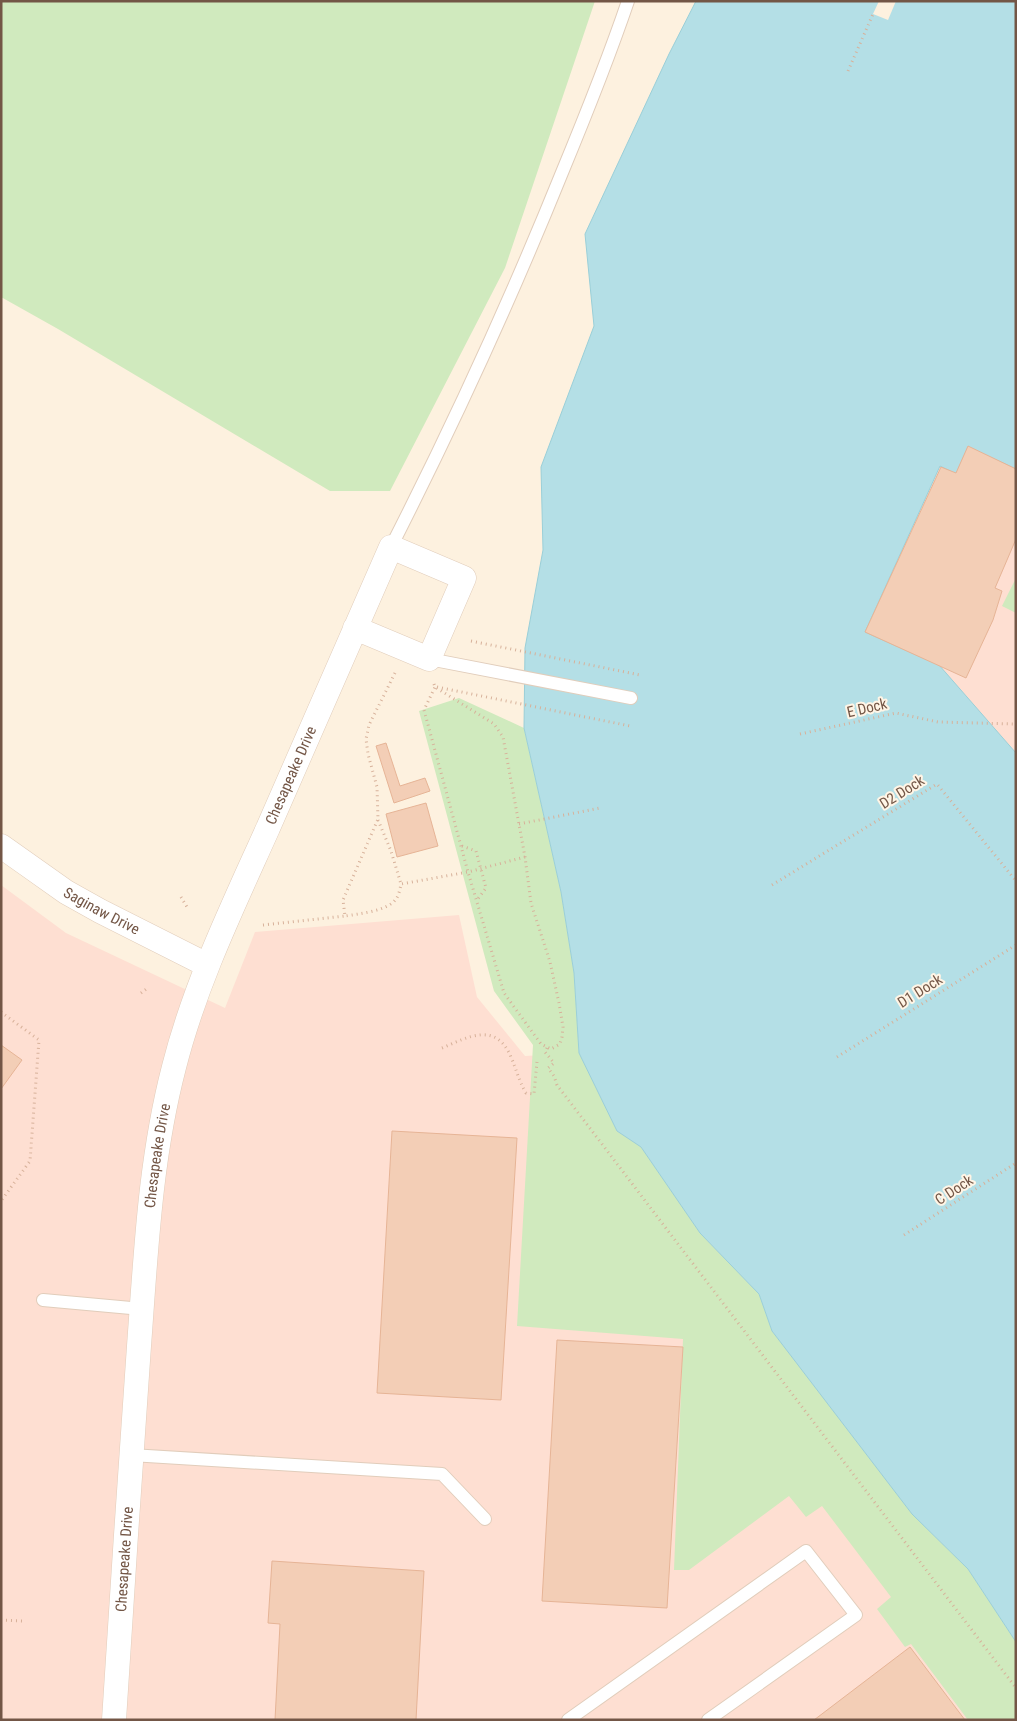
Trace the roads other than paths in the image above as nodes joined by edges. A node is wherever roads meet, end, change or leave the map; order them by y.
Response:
1 (628, 1) edge
2 (391, 547) junction
3 (355, 628) junction
4 (429, 659) junction
5 (630, 698) dead end
6 (1, 846) edge
7 (208, 965) junction
8 (43, 1300) dead end
9 (142, 1309) junction
10 (132, 1454) junction
11 (485, 1519) dead end
12 (114, 1720) edge
13 (568, 1720) edge
14 (708, 1720) edge

1 - 2 lane
2 - 3 street, Chesapeake Drive
2 - 4 street
3 - 4 street
3 - 7 street, Chesapeake Drive
4 - 5 lane
6 - 7 street, Saginaw Drive
7 - 9 street, Chesapeake Drive
8 - 9 lane
9 - 10 street, Chesapeake Drive
10 - 11 lane
10 - 12 street, Chesapeake Drive
13 - 14 lane

